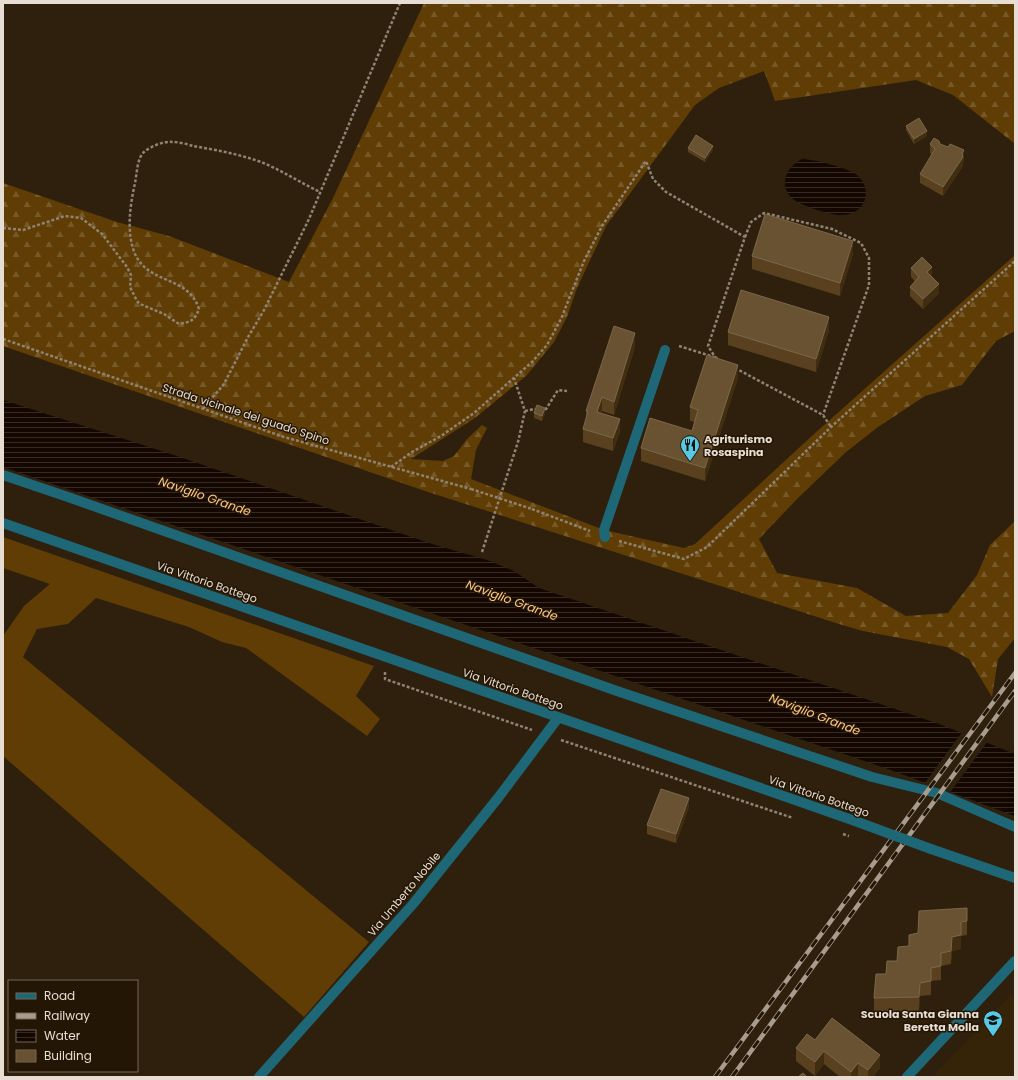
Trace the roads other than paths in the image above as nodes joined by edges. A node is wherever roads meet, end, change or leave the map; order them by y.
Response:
1 (666, 350) road end
2 (3, 476) edge
3 (3, 523) edge
4 (605, 537) dead end
5 (558, 718) junction
6 (1015, 827) edge
7 (1015, 878) edge
8 (1015, 961) edge
9 (259, 1077) edge
10 (907, 1077) edge

1 - 4 street
2 - 6 street
3 - 5 street, Via Vittorio Bottego
5 - 7 street, Via Vittorio Bottego, bridge
5 - 9 street, Via Umberto Nobile
8 - 10 street

